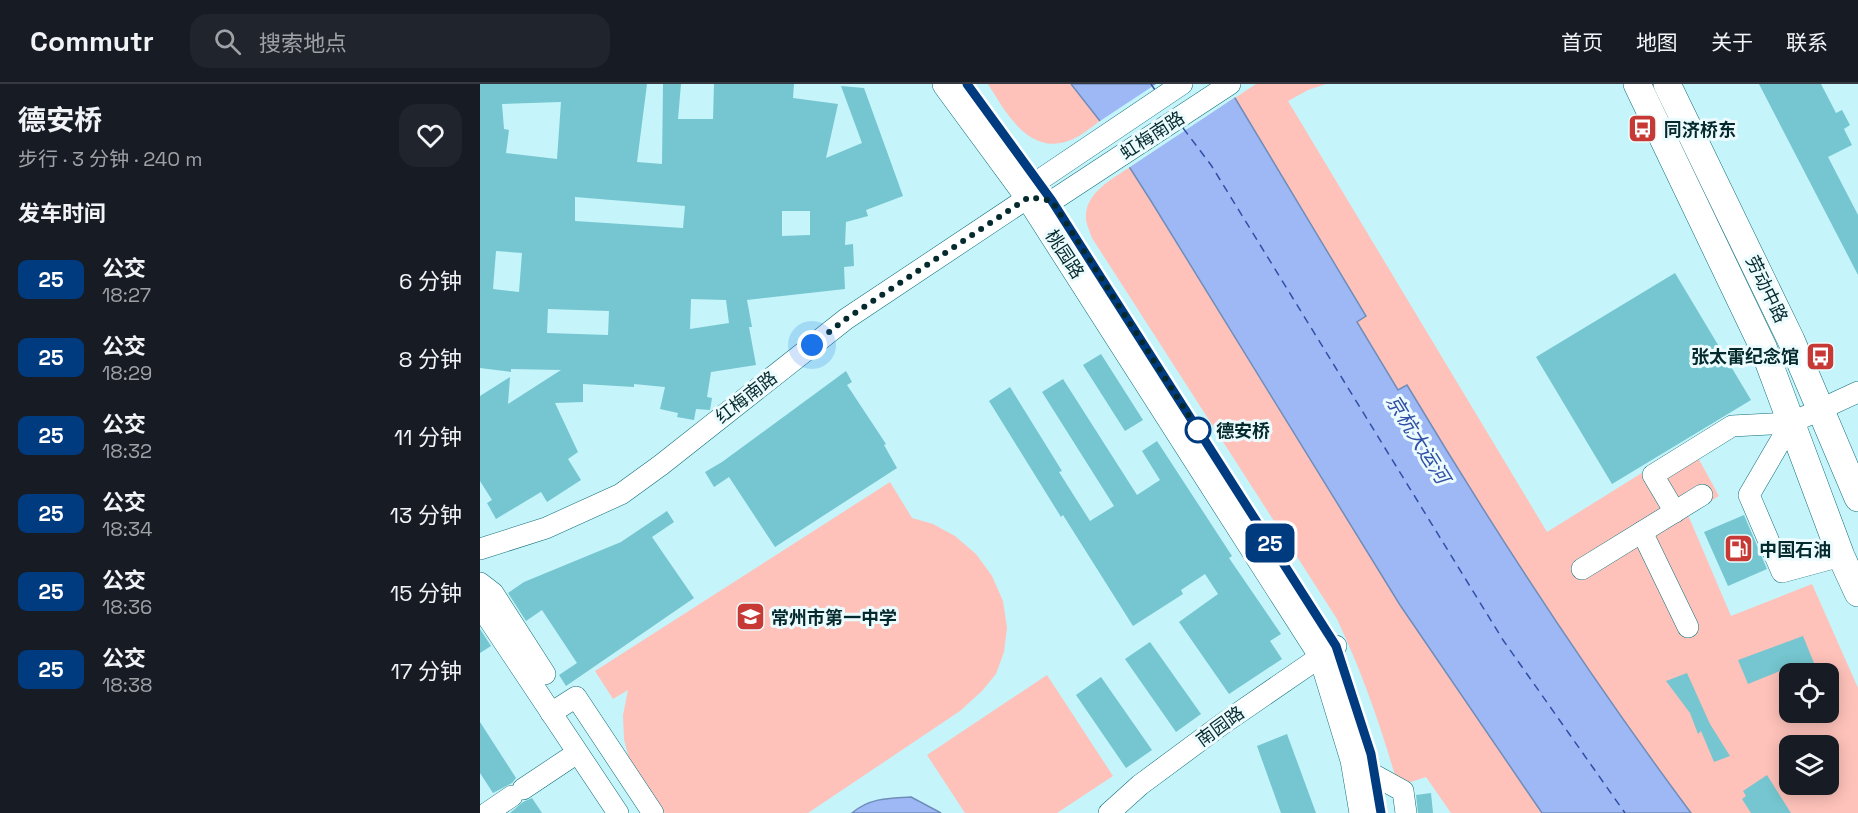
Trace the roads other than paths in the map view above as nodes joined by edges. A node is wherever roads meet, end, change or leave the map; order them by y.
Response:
1 (946, 84) edge
2 (967, 84) edge
3 (1182, 84) edge
4 (1230, 84) edge
5 (1636, 84) edge
6 (1667, 84) edge
7 (1050, 187) junction
8 (1858, 392) edge
9 (1821, 410) junction
10 (1791, 423) junction
11 (1702, 495) dead end
12 (1858, 498) edge
13 (1675, 512) junction
14 (1642, 532) junction
15 (480, 549) edge
16 (1841, 556) junction
17 (1582, 569) dead end
18 (480, 583) edge
19 (1858, 593) edge
20 (480, 606) edge
21 (1688, 627) dead end
22 (1329, 651) junction
23 (545, 674) dead end
24 (551, 713) junction
25 (578, 753) junction
26 (1374, 775) junction
27 (487, 813) edge
28 (618, 813) edge
29 (653, 813) edge
30 (1109, 813) edge
31 (1363, 813) edge
32 (1381, 813) edge
33 (1406, 813) edge

1 - 7 main road, 桃园路
2 - 7 main road
3 - 7 street, 虹梅南路
4 - 7 street, 虹梅南路
5 - 10 main road, 劳动中路
6 - 9 main road, 劳动中路
7 - 15 street, 红梅南路
7 - 22 main road, 桃园路
8 - 9 street
9 - 10 street
9 - 12 main road, 劳动中路
10 - 13 street
10 - 16 main road, 劳动中路
10 - 16 street
11 - 13 street
13 - 14 street
14 - 17 street
14 - 21 street
16 - 19 main road, 劳动中路
18 - 23 street
20 - 24 street
22 - 26 main road, 桃园路
22 - 30 street, 南园路
22 - 31 main road, 桃园路
24 - 25 street
24 - 29 street
25 - 27 street
25 - 28 street
26 - 32 main road, 桃园路
26 - 33 street

